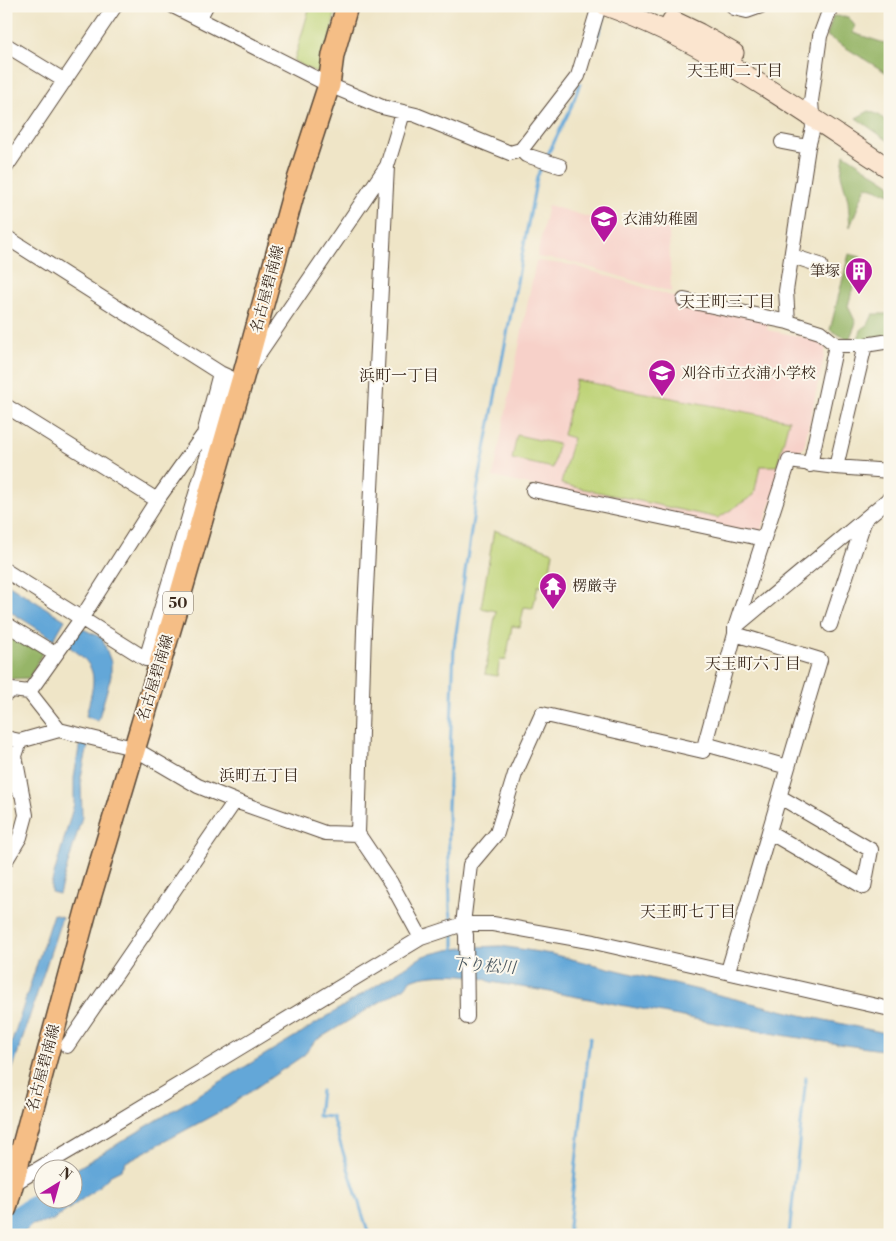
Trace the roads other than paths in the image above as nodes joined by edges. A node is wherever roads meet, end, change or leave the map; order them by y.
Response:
1 (115, 6) edge
2 (173, 6) edge
3 (206, 6) edge
4 (347, 6) edge
5 (599, 6) edge
6 (606, 6) edge
7 (642, 6) edge
8 (733, 6) edge
9 (761, 6) edge
10 (830, 6) edge
11 (198, 19) junction
12 (6, 45) edge
13 (65, 82) junction
14 (329, 85) junction
15 (812, 109) junction
16 (403, 113) junction
17 (782, 142) dead end
18 (808, 147) junction
19 (522, 150) junction
20 (890, 155) edge
21 (556, 164) dead end
22 (387, 166) junction
23 (6, 167) edge
24 (890, 169) edge
25 (6, 237) edge
26 (792, 256) junction
27 (820, 265) dead end
28 (684, 300) dead end
29 (788, 322) junction
30 (890, 341) edge
31 (836, 345) junction
32 (865, 345) junction
33 (220, 373) junction
34 (243, 376) junction
35 (6, 406) edge
36 (810, 464) junction
37 (836, 468) junction
38 (890, 471) edge
39 (533, 490) dead end
40 (890, 498) edge
41 (157, 500) junction
42 (866, 518) junction
43 (764, 539) junction
44 (6, 571) edge
45 (80, 619) junction
46 (6, 624) edge
47 (830, 625) dead end
48 (735, 631) junction
49 (55, 654) junction
50 (29, 692) junction
51 (6, 694) edge
52 (59, 730) junction
53 (6, 738) edge
54 (20, 741) junction
55 (705, 744) junction
56 (133, 748) junction
57 (788, 767) junction
58 (6, 769) edge
59 (22, 794) junction
60 (780, 797) junction
61 (234, 801) junction
62 (769, 832) junction
63 (358, 834) junction
64 (6, 860) edge
65 (459, 929) junction
66 (420, 938) junction
67 (728, 971) junction
68 (890, 1008) edge
69 (468, 1017) dead end
70 (67, 1046) dead end
71 (8, 1195) edge

1 - 13 street
2 - 11 street
3 - 11 street
4 - 14 main road, 名古屋碧南線 / 50
5 - 19 street
6 - 15 street
7 - 15 street
8 - 9 street
10 - 15 street
11 - 14 street
12 - 13 street
13 - 23 street
14 - 16 street
14 - 34 main road, 名古屋碧南線 / 50
15 - 18 street
15 - 20 street
15 - 24 street
16 - 19 street
16 - 22 street
17 - 18 street
18 - 26 street
19 - 21 street
22 - 34 street
22 - 63 street
25 - 33 street
26 - 27 street
26 - 29 street
28 - 29 street
29 - 31 street
30 - 32 street
31 - 32 street
31 - 36 street
32 - 37 street
33 - 41 street
33 - 45 street
34 - 56 main road, 名古屋碧南線 / 50
35 - 41 street
36 - 37 street
36 - 43 street
37 - 38 street
39 - 43 street
40 - 42 street
41 - 45 street
42 - 47 street
42 - 48 street
43 - 48 street
44 - 45 street
45 - 49 street
46 - 49 street
48 - 55 street
48 - 57 street
49 - 50 street
50 - 51 street
50 - 52 street
52 - 54 street
52 - 56 street
53 - 54 street
54 - 59 street
55 - 57 street
55 - 65 street
56 - 61 street
56 - 71 main road, 名古屋碧南線 / 50
57 - 60 street
58 - 59 street
59 - 64 street
60 - 62 street
60 - 62 street
61 - 63 street
61 - 70 street
62 - 67 street
63 - 66 street
65 - 66 street
65 - 67 street
65 - 69 street
66 - 71 street
67 - 68 street

